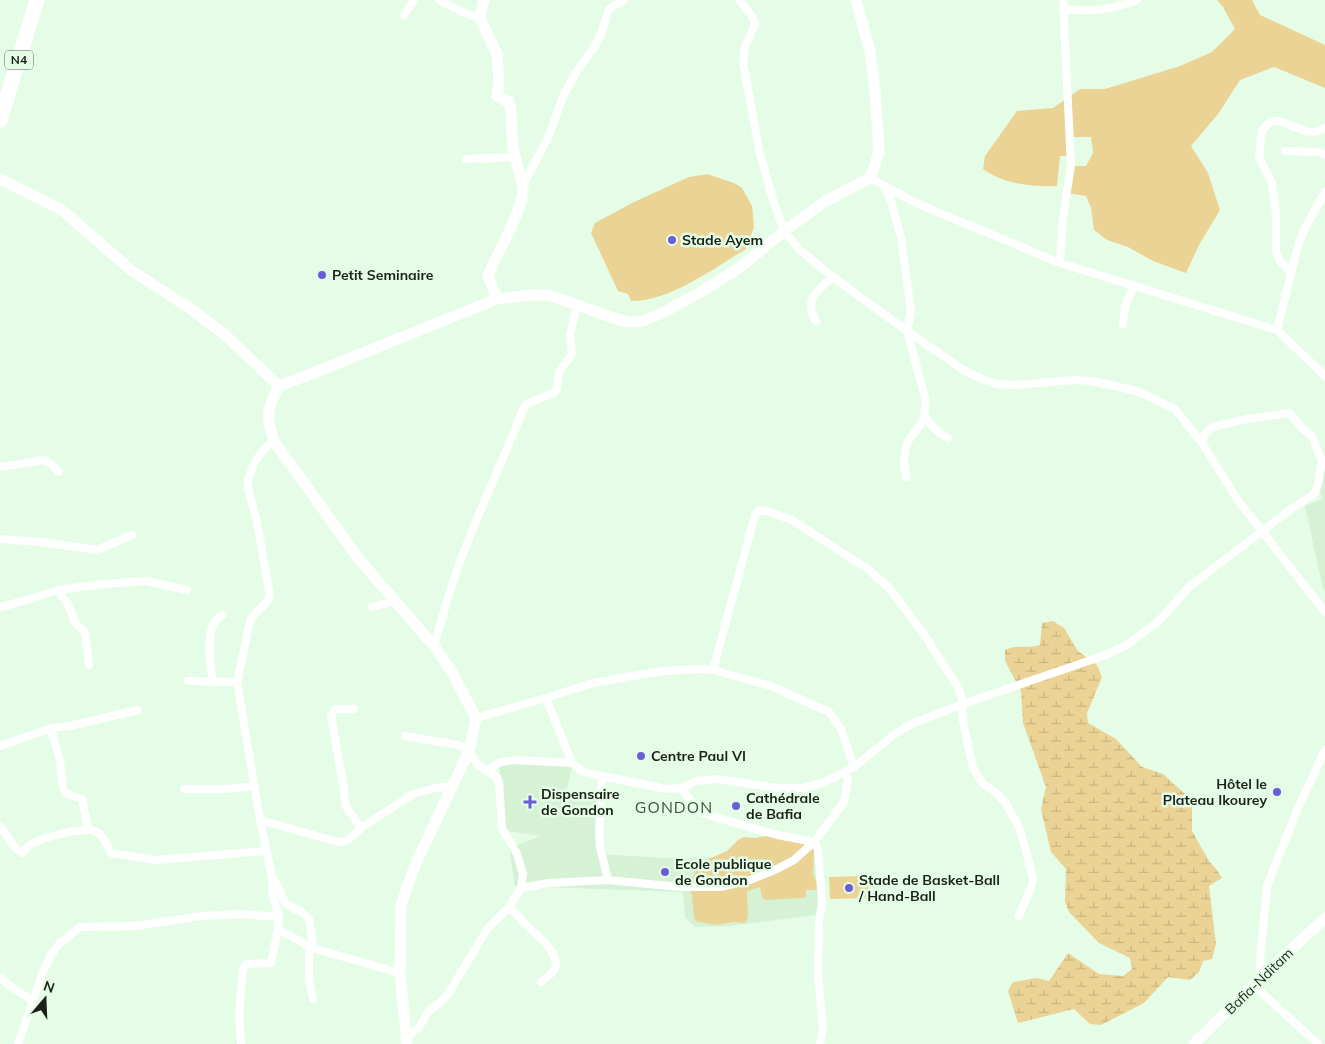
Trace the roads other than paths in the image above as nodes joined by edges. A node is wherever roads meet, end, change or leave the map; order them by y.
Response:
1 (37, 0) edge
2 (414, 0) edge
3 (439, 0) edge
4 (484, 0) edge
5 (624, 0) edge
6 (739, 0) edge
7 (856, 0) edge
8 (1063, 0) edge
9 (1137, 0) edge
10 (1064, 9) junction
11 (404, 15) dead end
12 (480, 18) junction
13 (0, 120) edge
14 (1325, 128) edge
15 (1285, 151) dead end
16 (1325, 155) edge
17 (515, 157) junction
18 (466, 159) dead end
19 (870, 178) junction
20 (0, 179) edge
21 (522, 187) junction
22 (885, 187) junction
23 (1325, 192) edge
24 (784, 231) junction
25 (1060, 263) junction
26 (1291, 273) junction
27 (833, 277) junction
28 (1134, 284) junction
29 (497, 299) junction
30 (577, 306) junction
31 (816, 321) dead end
32 (1123, 324) dead end
33 (1277, 330) junction
34 (907, 331) junction
35 (1325, 376) edge
36 (280, 386) junction
37 (924, 416) junction
38 (948, 438) dead end
39 (274, 441) junction
40 (1202, 443) junction
41 (1324, 460) edge
42 (0, 467) edge
43 (60, 472) dead end
44 (906, 477) dead end
45 (1262, 532) junction
46 (132, 534) dead end
47 (0, 539) edge
48 (58, 590) junction
49 (187, 590) dead end
50 (395, 601) junction
51 (0, 607) edge
52 (372, 607) dead end
53 (1325, 612) edge
54 (223, 614) dead end
55 (434, 646) junction
56 (89, 665) dead end
57 (713, 670) junction
58 (188, 681) dead end
59 (213, 682) junction
60 (237, 683) junction
61 (546, 698) junction
62 (963, 704) junction
63 (354, 709) dead end
64 (138, 710) dead end
65 (476, 718) junction
66 (51, 728) junction
67 (405, 736) dead end
68 (0, 746) edge
69 (1325, 750) edge
70 (469, 751) junction
71 (572, 763) junction
72 (854, 768) junction
73 (486, 771) junction
74 (845, 772) junction
75 (602, 777) junction
76 (254, 786) junction
77 (452, 786) junction
78 (681, 788) junction
79 (184, 790) dead end
80 (260, 820) junction
81 (0, 826) edge
82 (361, 828) junction
83 (88, 829) junction
84 (814, 842) junction
85 (266, 851) junction
86 (272, 877) junction
87 (608, 880) junction
88 (521, 888) junction
89 (509, 907) junction
90 (1019, 916) dead end
91 (279, 917) junction
92 (1325, 918) edge
93 (278, 929) junction
94 (312, 948) junction
95 (400, 973) junction
96 (0, 977) edge
97 (541, 982) dead end
98 (1257, 982) junction
99 (313, 999) dead end
100 (33, 1001) junction
101 (406, 1040) edge
102 (18, 1044) edge
103 (241, 1044) edge
104 (820, 1044) edge
105 (1194, 1044) edge
106 (1318, 1044) edge

1 - 13 highway, N4
2 - 11 street
3 - 12 street
4 - 12 street
5 - 21 street
6 - 24 street
7 - 19 street
8 - 10 street
9 - 10 street
10 - 25 street
12 - 17 street
14 - 26 street
15 - 16 street
17 - 18 street
17 - 21 street
19 - 22 street
19 - 24 street
20 - 36 street
21 - 29 street
22 - 25 street
22 - 34 street
23 - 26 street
24 - 27 street
24 - 30 street
25 - 28 street
26 - 33 street
27 - 31 street
27 - 34 street
28 - 32 street
28 - 33 street
29 - 30 street
29 - 36 street
30 - 55 street
33 - 35 street
34 - 37 street
34 - 40 street
36 - 39 street
37 - 38 street
37 - 44 street
39 - 50 street
39 - 60 street
40 - 41 street
40 - 45 street
41 - 45 street
42 - 43 street
45 - 53 street
45 - 62 street
46 - 47 street
48 - 49 street
48 - 51 street
48 - 56 street
50 - 52 street
50 - 55 street
54 - 59 street
55 - 65 street
57 - 61 street
57 - 62 street
57 - 72 street
58 - 59 street
59 - 60 street
60 - 76 street
61 - 65 street
61 - 71 street
62 - 72 street
62 - 90 street
63 - 82 street
64 - 66 street
65 - 70 street
66 - 68 street
66 - 83 street
67 - 70 street
69 - 98 street
70 - 73 street
70 - 77 street
71 - 73 street
71 - 75 street
72 - 74 street
73 - 88 street
74 - 78 street
74 - 84 street
75 - 78 street
75 - 87 street
76 - 79 street
76 - 80 street
77 - 82 street
77 - 95 street
78 - 84 street
80 - 82 street
80 - 85 street
81 - 83 street
83 - 85 street
84 - 87 street
84 - 104 street
85 - 86 street
86 - 91 street
86 - 94 street
87 - 88 street
88 - 89 street
89 - 97 street
89 - 101 street
91 - 93 street
91 - 100 street
92 - 98 street, Bafia-Nditam
93 - 94 street
93 - 103 street
94 - 95 street
94 - 99 street
95 - 101 street
96 - 100 street
98 - 105 street, Bafia-Nditam
98 - 106 street
100 - 102 street

